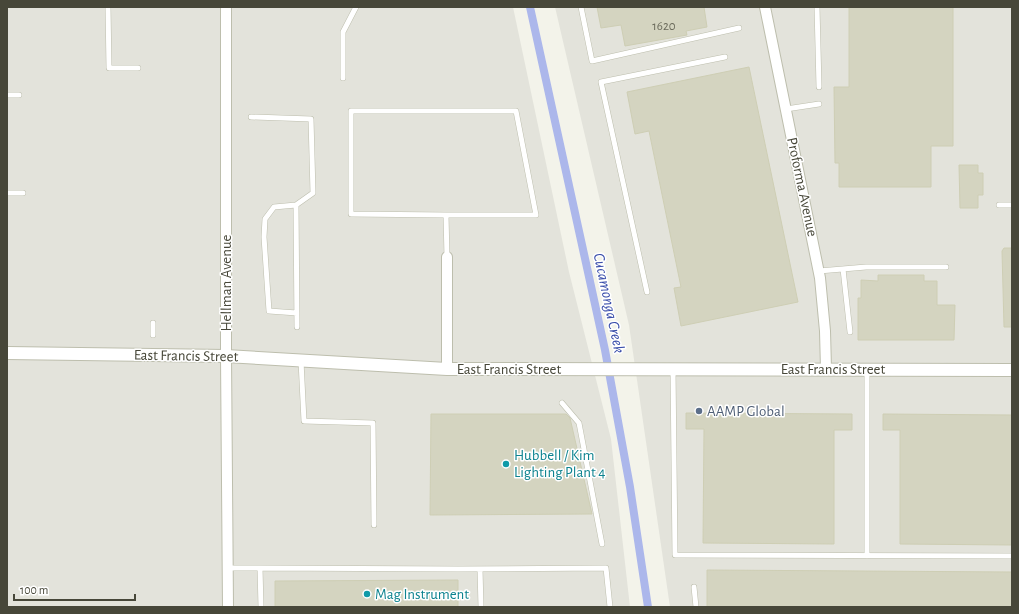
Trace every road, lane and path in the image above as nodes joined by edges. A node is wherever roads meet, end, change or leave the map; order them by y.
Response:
1 (108, 7) edge
2 (226, 7) edge
3 (356, 7) edge
4 (581, 7) edge
5 (765, 7) edge
6 (817, 7) edge
7 (739, 28) dead end
8 (725, 57) dead end
9 (138, 68) dead end
10 (343, 78) dead end
11 (819, 87) dead end
12 (7, 95) edge
13 (19, 95) dead end
14 (819, 104) dead end
15 (786, 109) junction
16 (251, 117) dead end
17 (7, 193) edge
18 (23, 193) dead end
19 (296, 205) junction
20 (999, 205) dead end
21 (1012, 205) edge
22 (446, 215) junction
23 (446, 257) joint
24 (946, 267) dead end
25 (843, 269) junction
26 (819, 271) junction
27 (647, 292) dead end
28 (297, 313) junction
29 (153, 323) dead end
30 (297, 327) dead end
31 (850, 332) dead end
32 (153, 335) dead end
33 (7, 353) edge
34 (226, 356) junction
35 (301, 360) junction
36 (447, 369) junction
37 (673, 369) junction
38 (826, 369) junction
39 (867, 370) junction
40 (1012, 370) edge
41 (562, 403) dead end
42 (374, 525) dead end
43 (602, 544) dead end
44 (867, 556) junction
45 (1012, 556) edge
46 (228, 568) junction
47 (260, 568) junction
48 (480, 569) junction
49 (694, 587) dead end
50 (228, 607) edge
51 (260, 607) edge
52 (481, 607) edge
53 (610, 607) edge
54 (696, 607) edge

1 - 9 lane
2 - 34 street, Hellman Avenue
3 - 10 lane
4 - 7 lane
5 - 15 street, Proforma Avenue
6 - 11 lane
8 - 27 lane
12 - 13 lane
14 - 15 lane
15 - 26 street, Proforma Avenue
16 - 19 lane
17 - 18 lane
19 - 28 lane
19 - 28 lane
20 - 21 lane
22 - 22 lane
22 - 23 lane
23 - 36 street
24 - 25 lane
25 - 26 lane
25 - 31 lane
26 - 38 street, Proforma Avenue
28 - 30 lane
29 - 32 lane
33 - 34 street, East Francis Street
34 - 35 street, East Francis Street
34 - 46 street, Hellman Avenue
35 - 36 street, East Francis Street
35 - 42 lane
36 - 37 street, East Francis Street
37 - 38 street, East Francis Street
37 - 44 lane
38 - 39 street, East Francis Street
39 - 40 street, East Francis Street
39 - 44 lane
41 - 43 lane
44 - 45 lane
46 - 47 lane
46 - 50 street, Hellman Avenue
47 - 48 lane
47 - 51 lane
48 - 52 lane
48 - 53 lane
49 - 54 lane

